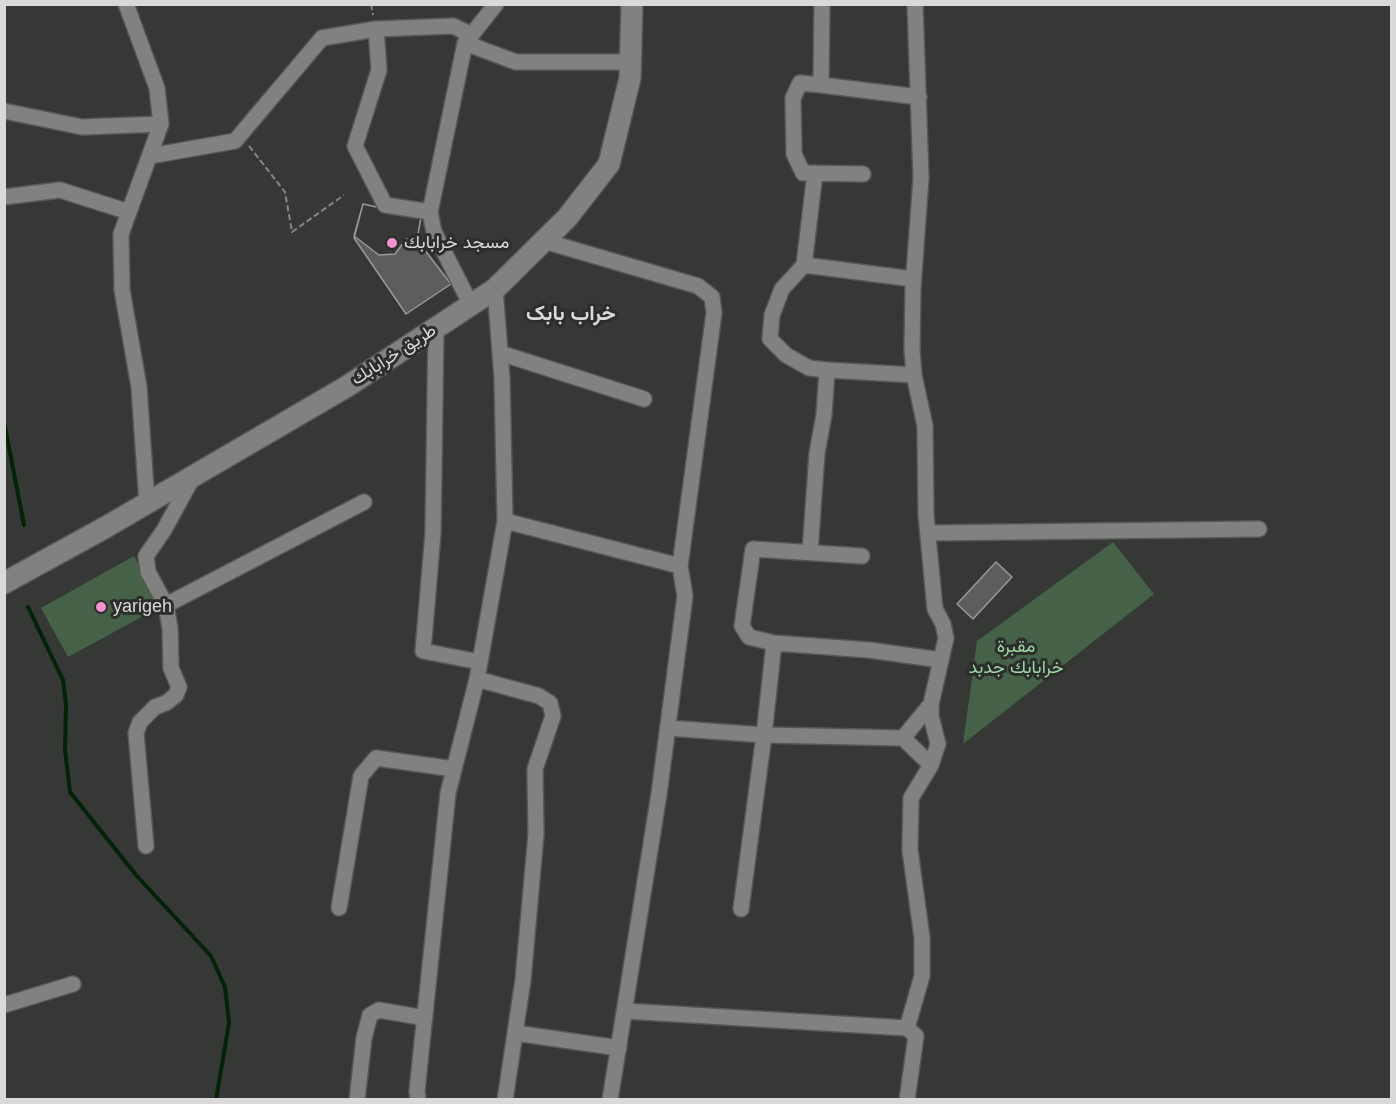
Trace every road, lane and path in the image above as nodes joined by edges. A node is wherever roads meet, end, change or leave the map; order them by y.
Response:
1 (126, 4) edge
2 (496, 4) edge
3 (632, 4) edge
4 (822, 4) edge
5 (915, 4) edge
6 (376, 29) junction
7 (469, 39) junction
8 (631, 62) junction
9 (821, 85) junction
10 (919, 97) junction
11 (4, 111) edge
12 (161, 124) junction
13 (240, 135) junction
14 (150, 156) junction
15 (815, 174) junction
16 (863, 174) dead end
17 (344, 195) dead end
18 (4, 197) edge
19 (129, 212) junction
20 (430, 212) junction
21 (544, 241) junction
22 (804, 265) junction
23 (913, 279) junction
24 (495, 289) junction
25 (471, 305) junction
26 (436, 328) junction
27 (500, 353) junction
28 (827, 370) junction
29 (914, 375) junction
30 (644, 399) dead end
31 (193, 477) junction
32 (364, 502) dead end
33 (147, 503) junction
34 (505, 521) junction
35 (1259, 529) dead end
36 (929, 533) junction
37 (810, 552) junction
38 (861, 556) dead end
39 (680, 566) junction
40 (4, 583) edge
41 (166, 605) junction
42 (774, 643) junction
43 (941, 660) junction
44 (480, 662) junction
45 (477, 679) junction
46 (931, 704) junction
47 (668, 728) junction
48 (764, 735) junction
49 (903, 738) junction
50 (931, 765) junction
51 (454, 769) junction
52 (146, 846) dead end
53 (339, 908) dead end
54 (741, 909) dead end
55 (74, 984) dead end
56 (4, 1005) edge
57 (625, 1011) junction
58 (425, 1018) junction
59 (907, 1028) junction
60 (515, 1034) junction
61 (619, 1047) junction
62 (357, 1100) edge
63 (418, 1100) edge
64 (505, 1100) edge
65 (610, 1100) edge
66 (907, 1100) edge

1 - 12 street
2 - 7 street
3 - 8 main road, طريق خرابابك
4 - 9 street
5 - 10 street
6 - 7 street
6 - 13 street
6 - 20 street
7 - 8 street
7 - 20 street
8 - 21 main road, طريق خرابابك
9 - 10 street
9 - 15 street
10 - 23 street
11 - 12 street
12 - 14 street
13 - 14 street
13 - 17 path
14 - 19 street
15 - 16 street
15 - 22 street
18 - 19 street
19 - 33 street
20 - 25 street
21 - 24 main road, طريق خرابابك
21 - 39 street
22 - 23 street
22 - 28 street
23 - 29 street
24 - 25 main road, طريق خرابابك
24 - 27 street
25 - 26 main road, طريق خرابابك
26 - 31 main road, طريق خرابابك
26 - 44 street
27 - 30 street
27 - 34 street
28 - 29 street
28 - 37 street
29 - 36 street
31 - 33 main road, طريق خرابابك
31 - 41 street
32 - 41 street
33 - 40 main road, طريق خرابابك
34 - 39 street
34 - 44 street
35 - 36 street
36 - 43 street
37 - 38 street
37 - 42 street
39 - 47 street
41 - 52 street
42 - 43 street
42 - 48 street
43 - 46 street
44 - 45 street
45 - 51 street
45 - 60 street
46 - 49 street
46 - 50 street
47 - 48 street
47 - 57 street
48 - 49 street
48 - 54 street
49 - 50 street
50 - 59 street
51 - 53 street
51 - 58 street
55 - 56 street
57 - 59 street
57 - 61 street
58 - 62 street
58 - 63 street
59 - 66 street
60 - 61 street
60 - 64 street
61 - 65 street

